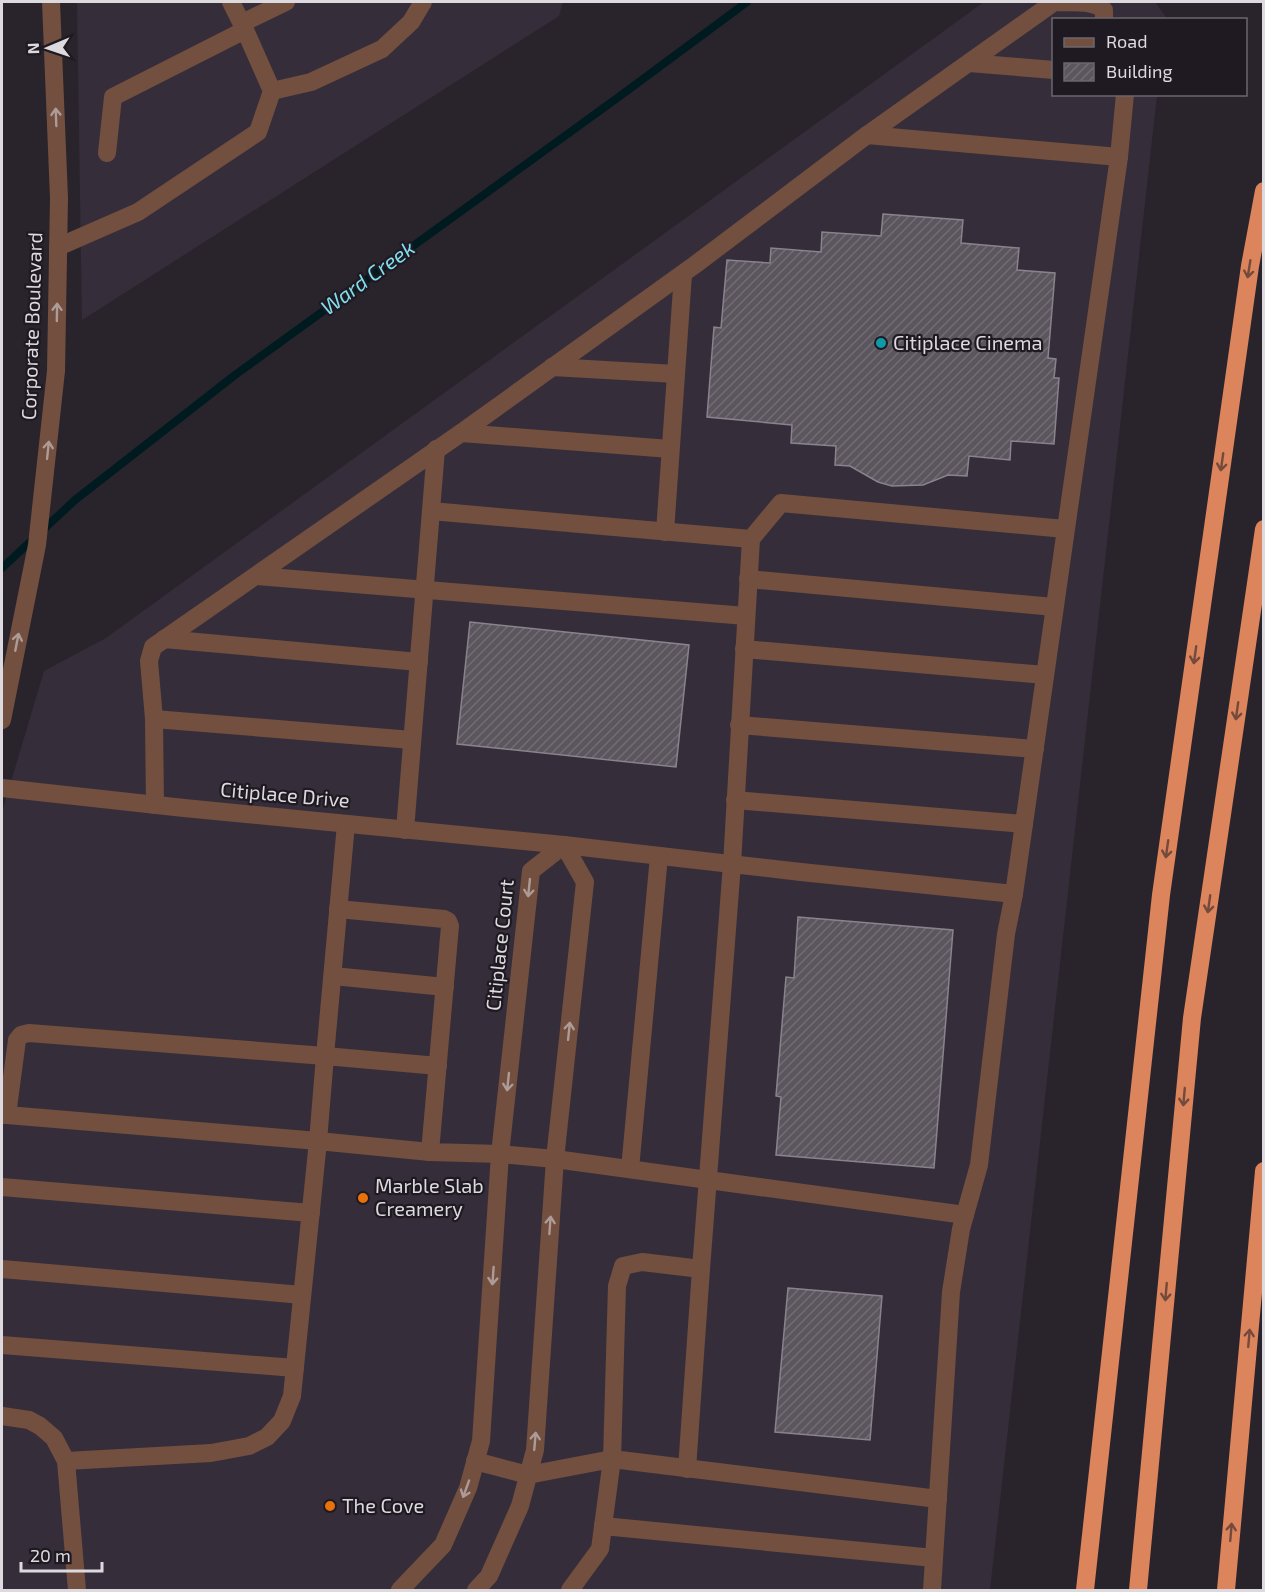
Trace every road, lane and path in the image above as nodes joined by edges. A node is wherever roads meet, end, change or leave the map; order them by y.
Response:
1 (51, 2) edge
2 (231, 2) edge
3 (286, 2) edge
4 (423, 2) edge
5 (1104, 18) edge
6 (244, 26) junction
7 (969, 63) junction
8 (1052, 70) edge
9 (272, 91) junction
10 (1125, 96) edge
11 (867, 135) junction
12 (107, 153) dead end
13 (1119, 157) junction
14 (1263, 191) edge
15 (58, 247) junction
16 (683, 274) junction
17 (552, 367) junction
18 (676, 374) junction
19 (461, 433) junction
20 (436, 449) junction
21 (670, 449) junction
22 (431, 511) junction
23 (1263, 528) edge
24 (1065, 529) junction
25 (665, 532) junction
26 (751, 539) junction
27 (257, 576) junction
28 (748, 579) junction
29 (425, 590) junction
30 (1054, 608) junction
31 (746, 615) junction
32 (164, 639) junction
33 (744, 649) junction
34 (418, 662) junction
35 (1045, 675) junction
36 (154, 719) junction
37 (2, 720) edge
38 (739, 725) junction
39 (412, 740) junction
40 (1035, 749) junction
41 (2, 788) edge
42 (735, 800) junction
43 (155, 805) junction
44 (346, 824) junction
45 (1024, 824) junction
46 (405, 830) junction
47 (564, 845) junction
48 (658, 856) junction
49 (732, 864) junction
50 (1014, 894) junction
51 (338, 909) junction
52 (333, 976) junction
53 (445, 987) junction
54 (325, 1056) junction
55 (438, 1066) junction
56 (4, 1115) edge
57 (318, 1141) junction
58 (430, 1152) junction
59 (501, 1154) junction
60 (555, 1159) junction
61 (630, 1169) junction
62 (1263, 1171) edge
63 (709, 1180) junction
64 (2, 1187) edge
65 (310, 1213) junction
66 (965, 1215) junction
67 (2, 1269) edge
68 (701, 1269) junction
69 (302, 1295) junction
70 (2, 1345) edge
71 (295, 1368) junction
72 (2, 1416) edge
73 (612, 1459) junction
74 (66, 1461) junction
75 (475, 1461) junction
76 (687, 1469) junction
77 (528, 1475) junction
78 (938, 1499) junction
79 (603, 1526) junction
80 (934, 1558) junction
81 (77, 1590) edge
82 (400, 1590) edge
83 (476, 1590) edge
84 (570, 1590) edge
85 (932, 1590) edge
86 (1085, 1590) edge
87 (1138, 1590) edge
88 (1226, 1590) edge

15 -> 1 street, Corporate Boulevard
2 - 6 street
3 - 6 street
4 - 9 street
5 - 7 street
6 - 9 street
6 - 12 street
7 - 8 street
7 - 11 street
9 - 15 street
10 - 13 street
11 - 13 street
11 - 16 street
13 - 24 street
14 -> 86 highway
37 -> 15 street, Corporate Boulevard
16 - 17 street
16 - 18 street
17 - 18 street
17 - 19 street
18 - 21 street
19 - 20 street
19 - 21 street
20 - 22 street
20 - 27 street
21 - 25 street
22 - 25 street
22 - 29 street
23 -> 87 highway
24 - 26 street
24 - 30 street
25 - 26 street
26 - 28 street
27 - 29 street
27 - 32 street
28 - 30 street
28 - 31 street
29 - 31 street
29 - 34 street
30 - 35 street
31 - 33 street
32 - 34 street
32 - 36 street
33 - 35 street
33 - 38 street
34 - 39 street
35 - 40 street
36 - 39 street
36 - 43 street
38 - 40 street
38 - 42 street
39 - 46 street
40 - 45 street
41 - 43 street, Citiplace Drive
42 - 45 street
42 - 49 street
43 - 44 street, Citiplace Drive
44 - 46 street, Citiplace Drive
44 - 51 street
45 - 50 street
46 - 47 street, Citiplace Drive
47 - 48 street, Citiplace Drive
47 -> 59 street, Citiplace Court
60 -> 47 street
48 - 49 street, Citiplace Drive
48 - 61 street
49 - 50 street, Citiplace Drive
49 - 63 street
50 - 66 street
51 - 52 street
51 - 53 street
52 - 53 street
52 - 54 street
53 - 55 street
54 - 55 street
54 - 56 street
54 - 57 street
55 - 58 street
56 - 57 street
57 - 58 street
57 - 65 street
58 - 59 street
59 - 60 street
59 -> 75 street, Citiplace Court
60 - 61 street
77 -> 60 street
61 - 63 street
88 -> 62 highway
63 - 66 street
63 - 68 street
64 - 65 street
65 - 69 street
66 - 78 street
67 - 69 street
68 - 73 street
68 - 76 street
69 - 71 street
70 - 71 street
71 - 74 street
72 - 74 street
73 - 76 street
73 - 77 street
73 - 79 street
74 - 81 street
75 - 77 street
75 -> 82 street, Citiplace Court
76 - 78 street
77 - 83 street
78 - 80 street
79 - 80 street
79 - 84 street
80 - 85 street

